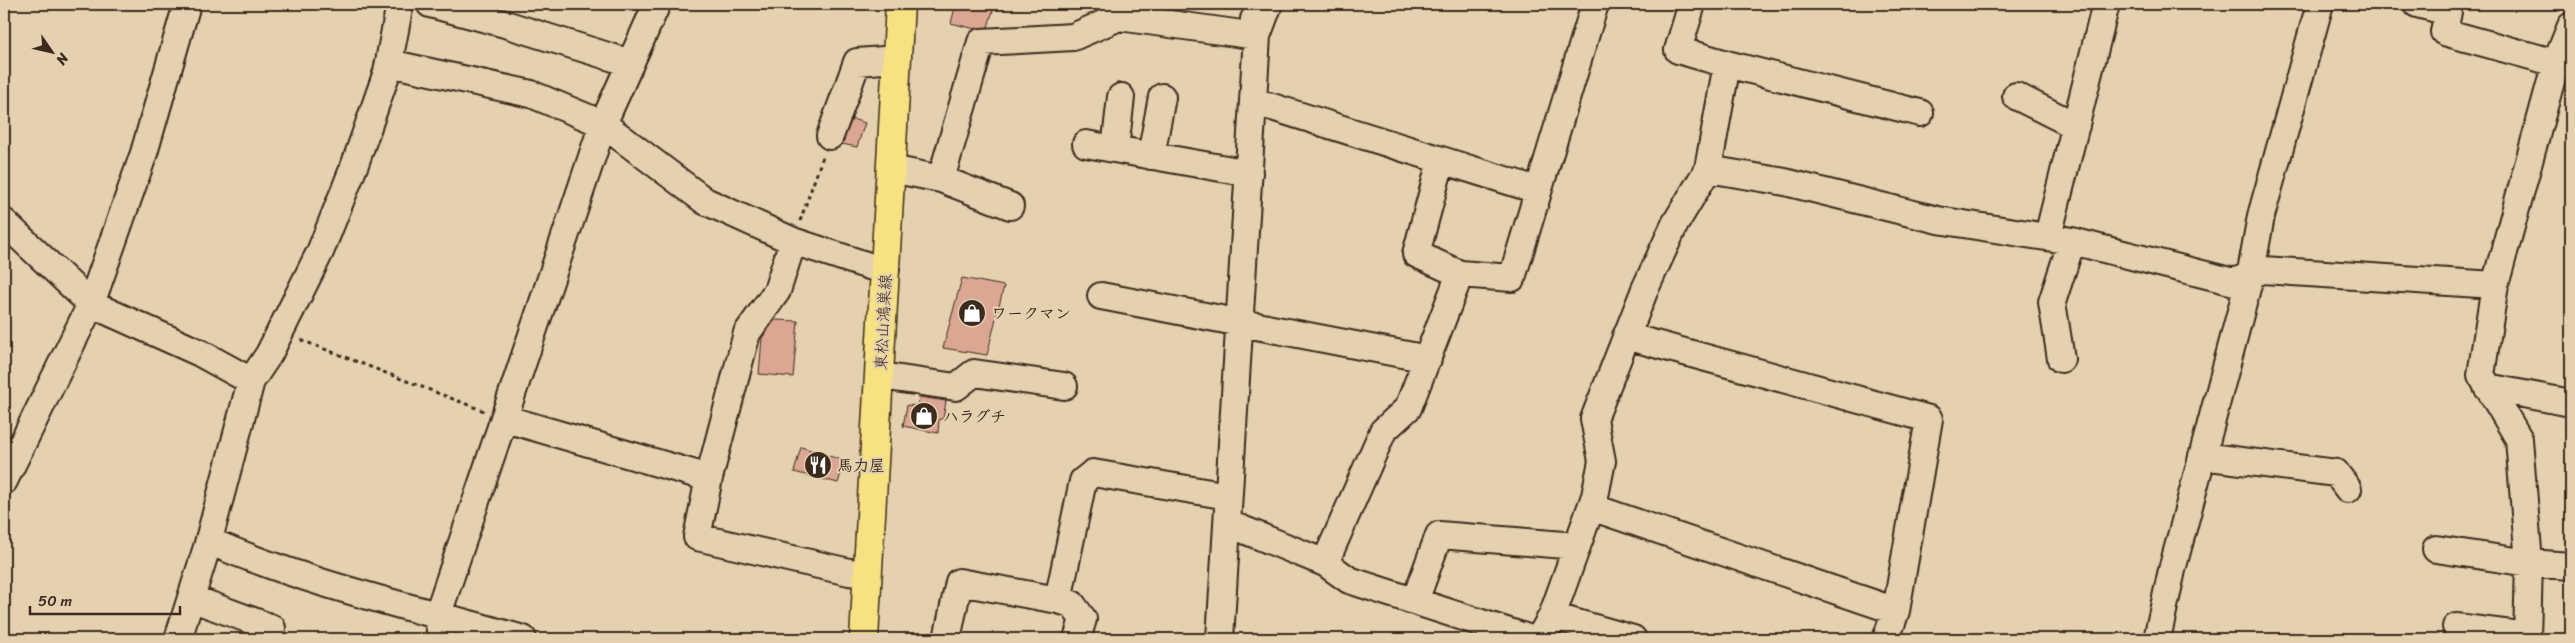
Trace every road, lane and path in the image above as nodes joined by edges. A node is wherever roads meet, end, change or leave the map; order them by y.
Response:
1 (186, 4) edge
2 (400, 4) edge
3 (430, 4) edge
4 (656, 4) edge
5 (900, 4) edge
6 (1250, 4) edge
7 (1269, 4) edge
8 (1595, 4) edge
9 (1692, 4) edge
10 (2106, 4) edge
11 (2320, 4) edge
12 (2417, 4) edge
13 (470, 9) edge
14 (509, 14) edge
15 (2571, 26) edge
16 (1257, 36) junction
17 (897, 59) junction
18 (389, 63) junction
19 (630, 63) junction
20 (2556, 63) junction
21 (1727, 64) junction
22 (2016, 96) dead end
23 (1121, 97) dead end
24 (1162, 97) dead end
25 (1253, 100) junction
26 (1920, 113) dead end
27 (603, 124) junction
28 (2076, 126) junction
29 (830, 136) joint
30 (1086, 144) dead end
31 (1115, 149) junction
32 (1151, 156) junction
33 (1441, 161) junction
34 (1708, 168) junction
35 (891, 169) junction
36 (1249, 173) junction
37 (941, 179) junction
38 (1537, 190) junction
39 (1010, 206) dead end
40 (4, 222) edge
41 (2060, 238) junction
42 (793, 240) junction
43 (886, 269) junction
44 (1460, 274) junction
45 (2250, 277) junction
46 (2495, 285) junction
47 (1101, 296) dead end
48 (91, 304) junction
49 (1240, 324) junction
50 (280, 332) junction
51 (1626, 336) junction
52 (1428, 359) junction
53 (2062, 359) dead end
54 (880, 376) junction
55 (251, 381) junction
56 (1064, 386) dead end
57 (2487, 387) junction
58 (2571, 403) edge
59 (506, 419) junction
60 (2202, 456) junction
61 (709, 478) junction
62 (4, 482) edge
63 (2348, 489) dead end
64 (1228, 496) junction
65 (1591, 507) junction
66 (1227, 523) junction
67 (209, 541) junction
68 (1577, 546) junction
69 (2436, 549) dead end
70 (1325, 563) junction
71 (2529, 563) junction
72 (2571, 566) edge
73 (868, 574) junction
74 (191, 598) junction
75 (1058, 600) junction
76 (1415, 601) junction
77 (1896, 610) junction
78 (1552, 616) junction
79 (2456, 626) dead end
80 (440, 627) edge
81 (2527, 638) edge
82 (178, 639) edge
83 (271, 639) edge
84 (523, 639) edge
85 (864, 639) edge
86 (947, 639) edge
87 (1077, 639) edge
88 (1220, 639) edge
89 (1531, 639) edge
90 (1539, 639) edge
91 (1633, 639) edge
92 (1886, 639) edge
93 (2157, 639) edge

1 - 48 street
2 - 18 street
3 - 13 street
4 - 19 street
5 - 17 main road, 東松山鴻巣線
6 - 16 street
7 - 16 street
8 - 38 street
9 - 21 street
10 - 28 street
11 - 45 street
12 - 20 street
13 - 14 street
14 - 19 street
15 - 20 street
16 - 25 street
16 - 37 street
17 - 29 street
17 - 35 main road, 東松山鴻巣線
18 - 27 street
18 - 50 street
19 - 27 street
20 - 46 street
21 - 26 street
21 - 34 street
22 - 28 street
23 - 31 street
24 - 32 street
25 - 33 street
25 - 36 street
27 - 42 street
27 - 59 street
28 - 41 street
29 - 42 path
30 - 31 street
31 - 32 street
32 - 36 street
33 - 38 street
33 - 44 street
34 - 41 street
34 - 51 street
35 - 37 street
35 - 43 main road, 東松山鴻巣線
36 - 49 street
37 - 39 street
38 - 44 street
40 - 48 street
41 - 45 street
41 - 53 street
42 - 43 street
42 - 61 street
43 - 54 main road, 東松山鴻巣線
44 - 52 street
45 - 46 street
45 - 60 street
46 - 57 street
47 - 49 street
48 - 55 street
48 - 62 street
49 - 52 street
49 - 64 street
50 - 55 street
50 - 59 path
51 - 65 street
51 - 77 street
52 - 70 street
54 - 56 street
54 - 73 main road, 東松山鴻巣線
55 - 67 street
57 - 58 street
57 - 71 street
59 - 61 street
59 - 80 street
60 - 63 street
60 - 93 street
61 - 73 street
64 - 66 street
64 - 75 street
65 - 68 street
65 - 77 street
66 - 70 street
66 - 88 street
67 - 74 street
67 - 80 street
68 - 76 street
68 - 78 street
69 - 71 street
70 - 76 street
71 - 72 street
71 - 81 street
73 - 85 main road, 東松山鴻巣線
74 - 82 street
74 - 83 street
75 - 86 street
75 - 87 street
76 - 89 street
77 - 92 street
78 - 90 street
78 - 91 street
79 - 81 street
80 - 84 street

